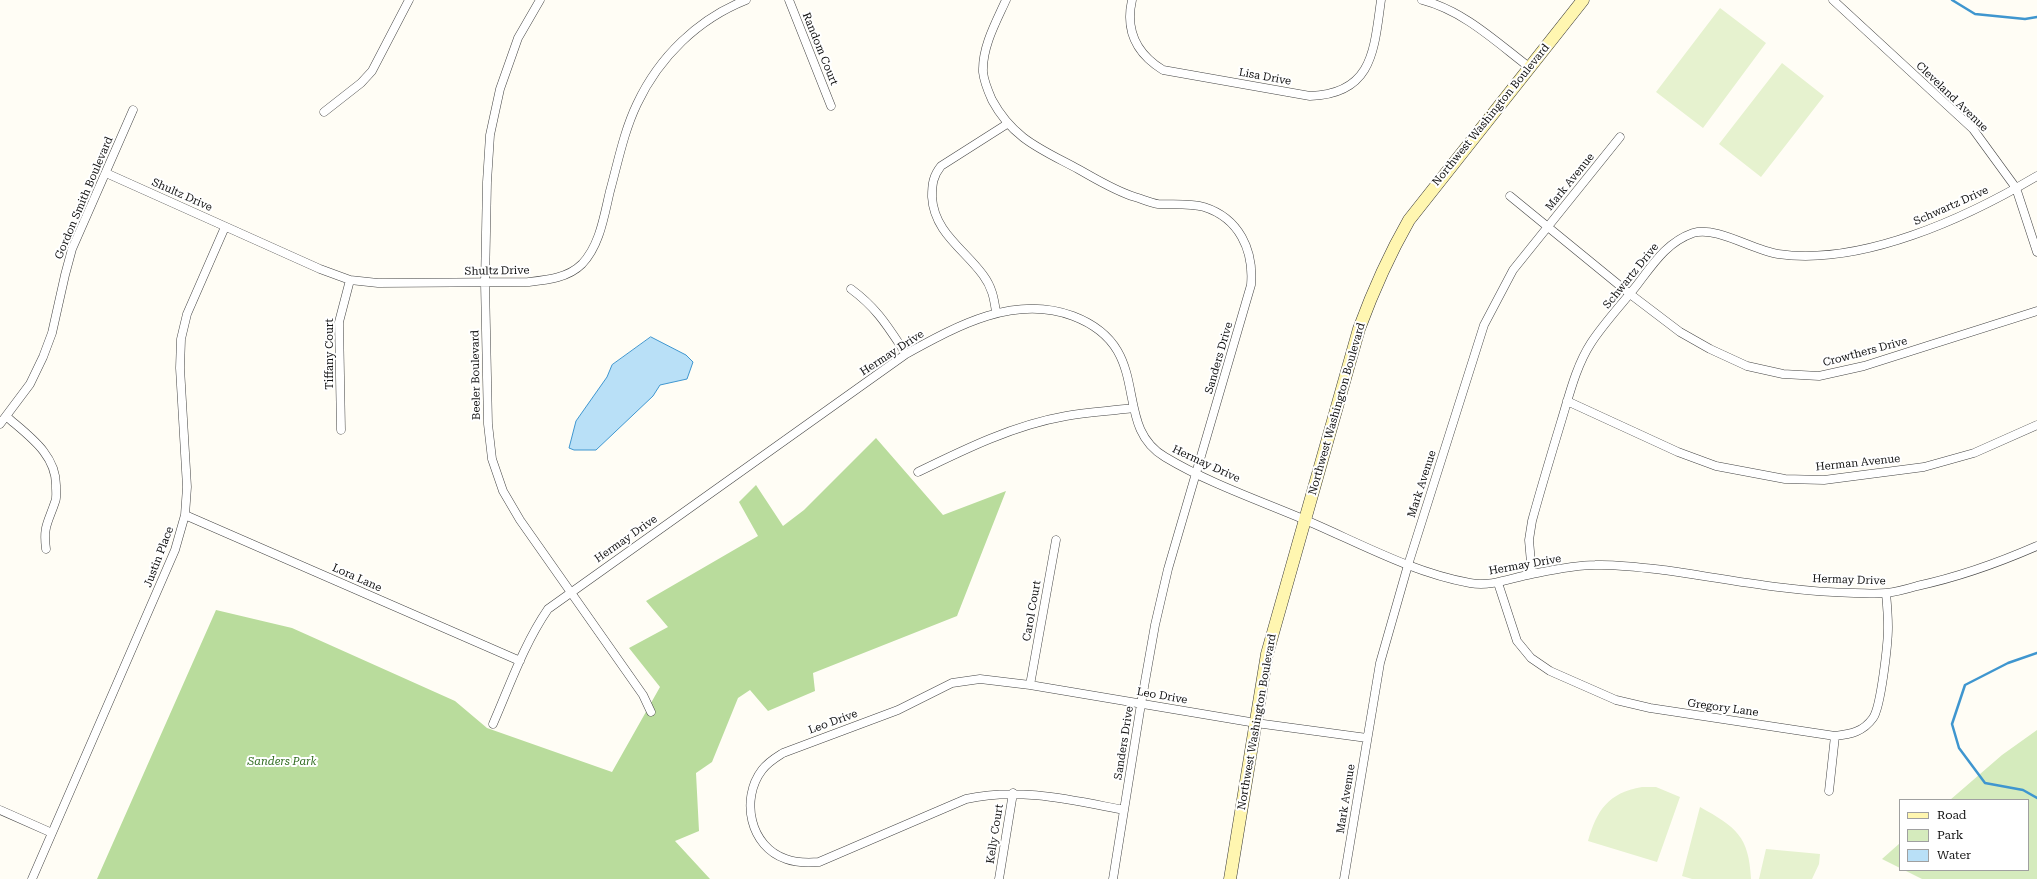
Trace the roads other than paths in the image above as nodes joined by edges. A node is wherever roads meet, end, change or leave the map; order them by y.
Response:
1 (409, 0) edge
2 (540, 0) edge
3 (746, 0) edge
4 (789, 0) edge
5 (1006, 0) edge
6 (1132, 0) edge
7 (1382, 0) edge
8 (1422, 0) edge
9 (1583, 0) edge
10 (1832, 0) edge
11 (1529, 67) junction
12 (831, 106) dead end
13 (133, 110) dead end
14 (324, 112) dead end
15 (1007, 124) junction
16 (1620, 137) dead end
17 (106, 173) junction
18 (2037, 176) edge
19 (2016, 188) junction
20 (1510, 196) dead end
21 (1548, 226) junction
22 (225, 227) junction
23 (2037, 252) edge
24 (350, 280) junction
25 (485, 283) junction
26 (851, 289) dead end
27 (1630, 294) junction
28 (2037, 311) edge
29 (996, 312) junction
30 (906, 354) junction
31 (1567, 401) junction
32 (1133, 408) junction
33 (7, 417) junction
34 (0, 424) edge
35 (2037, 425) edge
36 (341, 430) dead end
37 (918, 472) dead end
38 (1197, 474) junction
39 (186, 515) junction
40 (1306, 520) junction
41 (1056, 540) dead end
42 (2037, 546) edge
43 (46, 549) dead end
44 (1408, 565) junction
45 (1532, 574) junction
46 (1498, 583) junction
47 (570, 593) junction
48 (1886, 593) junction
49 (520, 661) junction
50 (1030, 685) junction
51 (1141, 704) junction
52 (651, 712) dead end
53 (1256, 723) junction
54 (493, 724) dead end
55 (1836, 736) junction
56 (1367, 738) junction
57 (1829, 791) dead end
58 (1013, 793) junction
59 (0, 810) edge
60 (1124, 810) junction
61 (52, 833) junction
62 (32, 879) edge
63 (999, 879) edge
64 (1113, 879) edge
65 (1230, 879) edge
66 (1344, 879) edge

1 - 14 street
2 - 25 street, Beeler Boulevard
3 - 25 street, Shultz Drive
4 - 12 street, Random Court
5 - 15 street, Sanders Drive
6 - 7 street, Lisa Drive
8 - 11 street
9 - 11 main road, Northwest Washington Boulevard
10 - 19 street, Cleveland Avenue
11 - 40 main road, Northwest Washington Boulevard
13 - 17 street, Gordon Smith Boulevard
15 - 29 street
15 - 38 street, Sanders Drive
16 - 21 street, Mark Avenue
17 - 22 street, Shultz Drive
17 - 33 street, Gordon Smith Boulevard
18 - 19 street, Schwartz Drive
19 - 23 street, Cleveland Avenue
19 - 27 street, Schwartz Drive
20 - 21 street, Crowthers Drive
21 - 27 street, Crowthers Drive
21 - 44 street, Mark Avenue
22 - 24 street, Shultz Drive
22 - 39 street, Justin Place
24 - 25 street, Shultz Drive
24 - 36 street, Tiffany Court
25 - 47 street, Beeler Boulevard
26 - 30 street
27 - 28 street, Crowthers Drive
27 - 31 street, Schwartz Drive
29 - 30 street, Hermay Drive
29 - 32 street, Hermay Drive
30 - 47 street, Hermay Drive
31 - 35 street, Herman Avenue
31 - 45 street, Schwartz Drive
32 - 37 street
32 - 38 street, Hermay Drive
33 - 34 street, Gordon Smith Boulevard
33 - 43 street
38 - 40 street, Hermay Drive
38 - 51 street, Sanders Drive
39 - 49 street, Lora Lane
39 - 61 street, Justin Place
40 - 44 street, Hermay Drive
40 - 53 main road, Northwest Washington Boulevard
41 - 50 street, Carol Court
42 - 48 street, Hermay Drive
44 - 46 street, Hermay Drive
44 - 56 street, Mark Avenue
45 - 46 street, Hermay Drive
45 - 48 street, Hermay Drive
46 - 55 street, Gregory Lane
47 - 49 street, Hermay Drive
47 - 52 street, Beeler Boulevard
48 - 55 street, Gregory Lane
49 - 54 street, Hermay Drive
50 - 51 street, Leo Drive
50 - 58 street, Leo Drive
51 - 53 street, Leo Drive
51 - 60 street, Sanders Drive
53 - 56 street, Leo Drive
53 - 65 main road, Northwest Washington Boulevard
55 - 57 street
56 - 66 street, Mark Avenue
58 - 60 street, Leo Drive
58 - 63 street, Kelly Court
59 - 61 street
60 - 64 street, Sanders Drive
61 - 62 street, Justin Place

